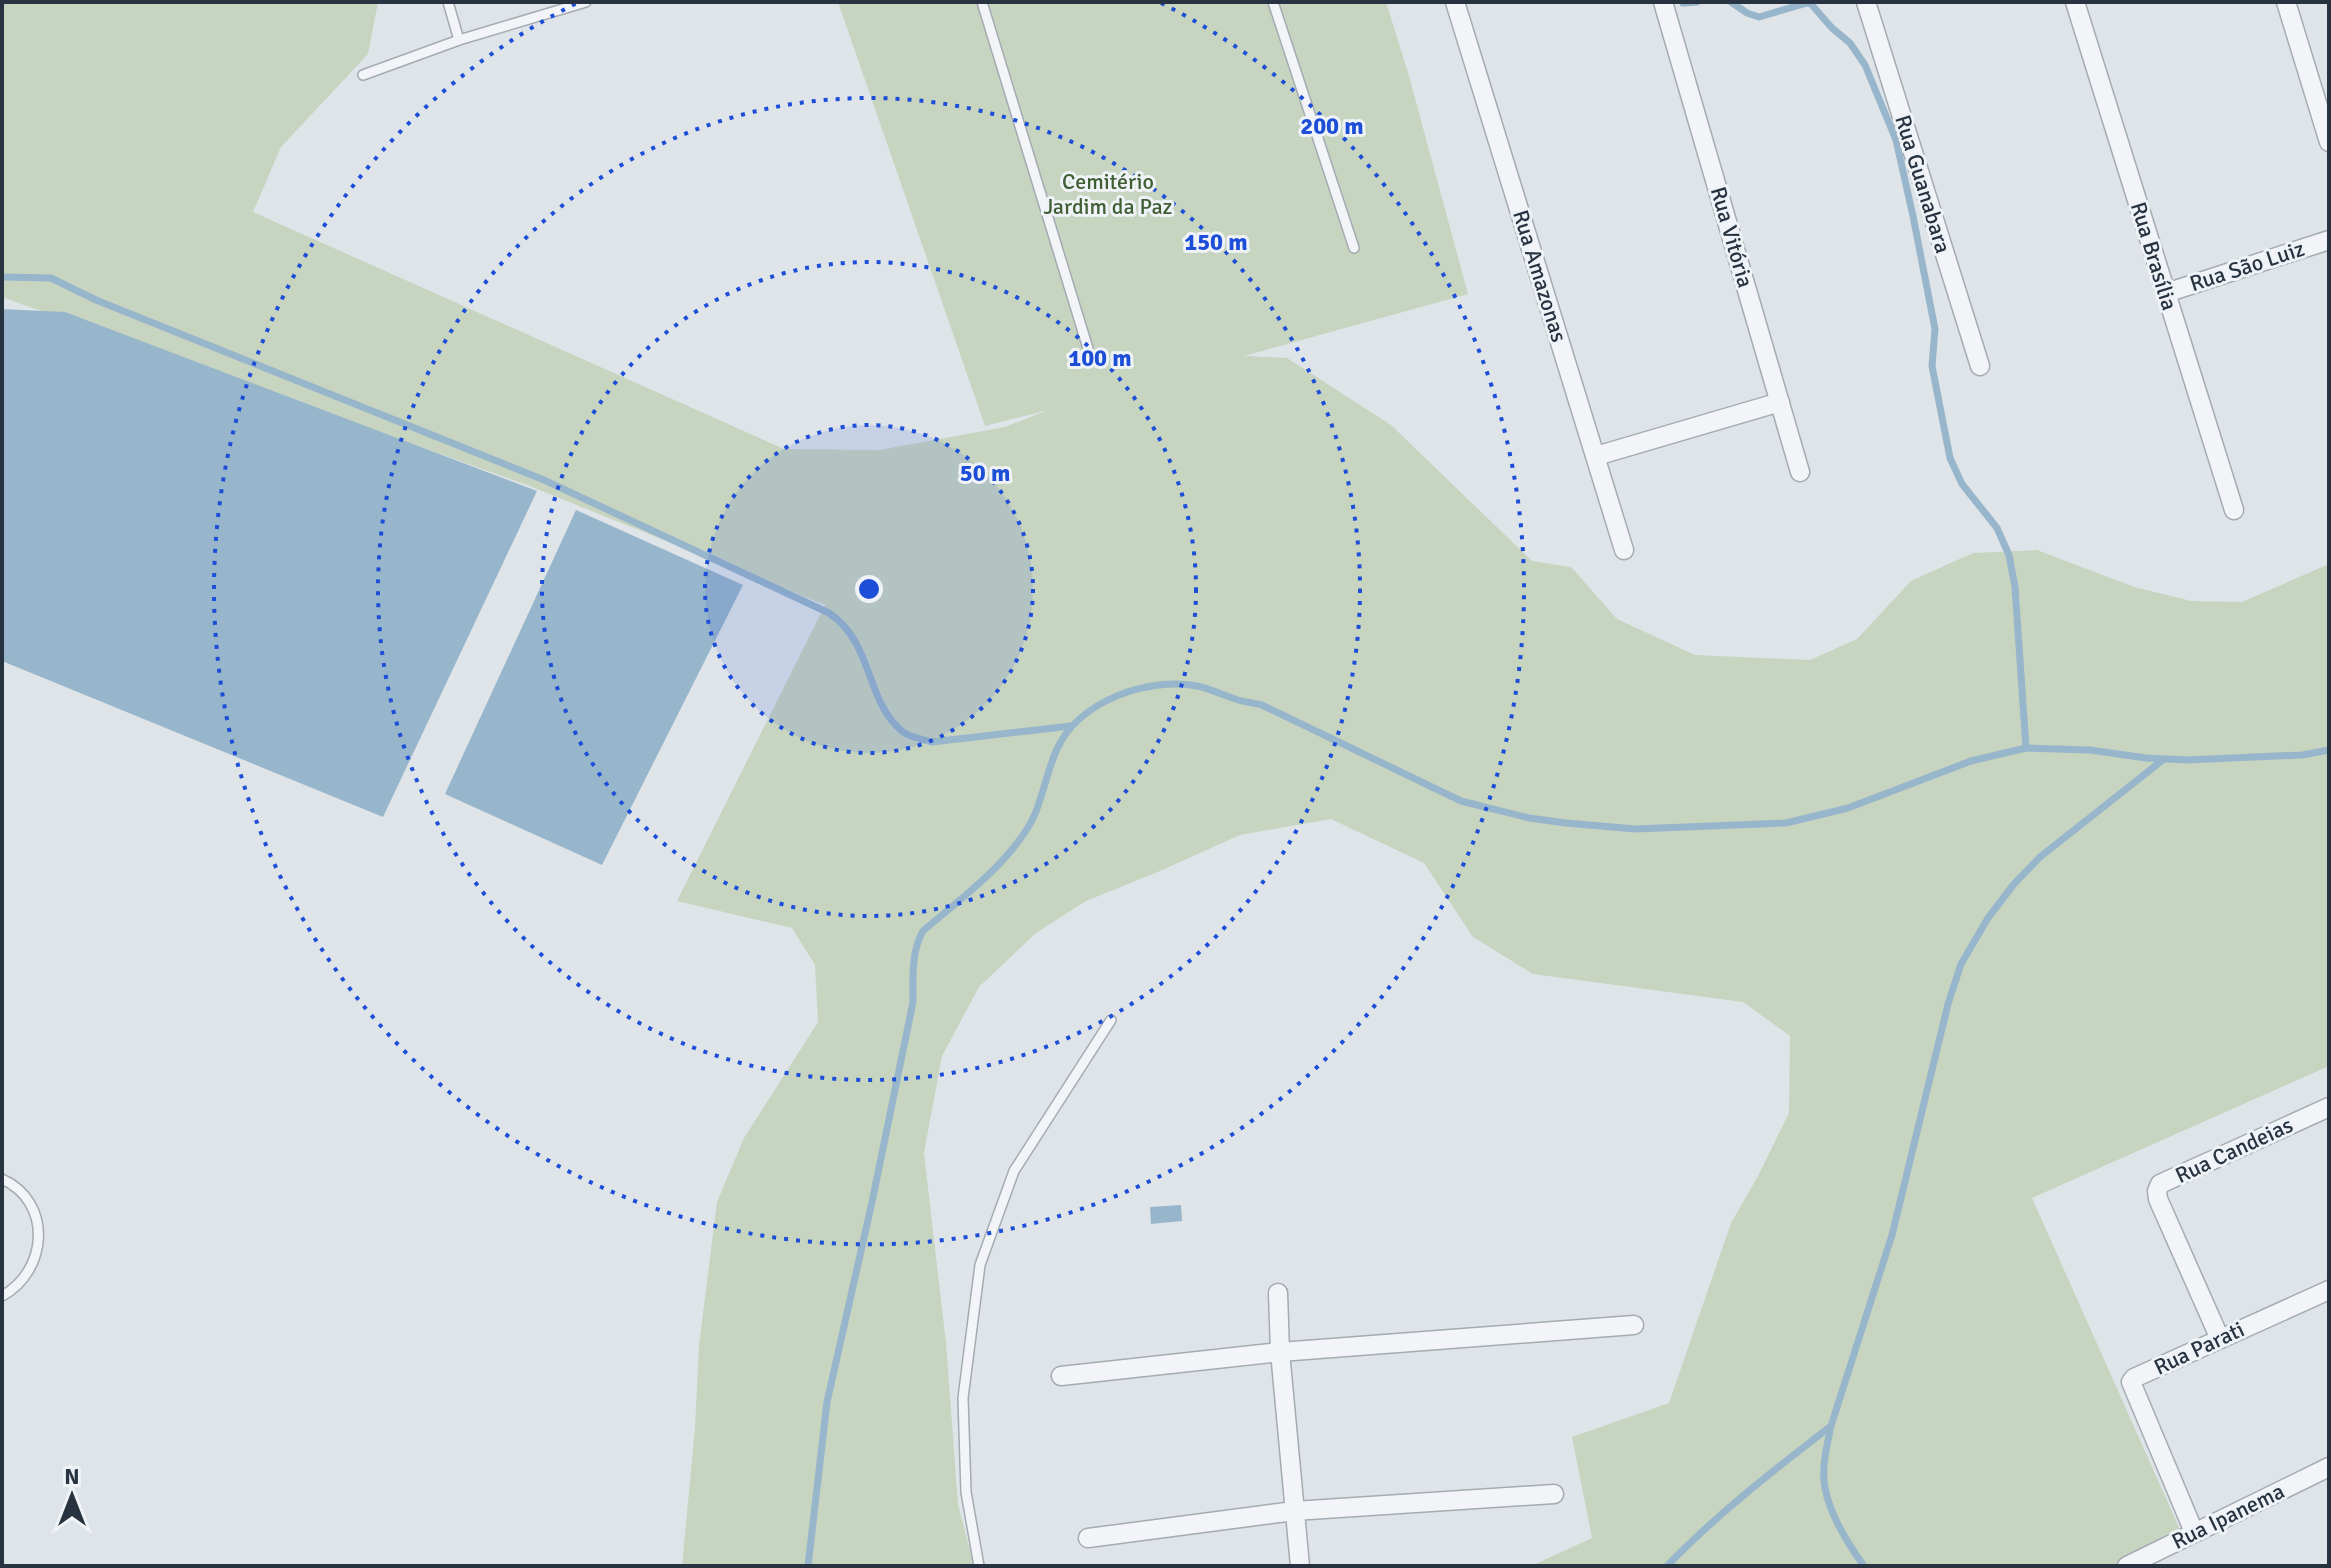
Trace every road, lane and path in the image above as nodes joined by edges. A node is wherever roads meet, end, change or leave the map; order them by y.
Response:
1 (448, 2) edge
2 (586, 2) edge
3 (982, 2) edge
4 (1273, 2) edge
5 (1455, 2) edge
6 (1663, 2) edge
7 (1866, 2) edge
8 (2075, 2) edge
9 (2286, 2) edge
10 (459, 40) junction
11 (363, 75) dead end
12 (2329, 142) edge
13 (2329, 240) edge
14 (1354, 248) dead end
15 (2166, 293) junction
16 (1090, 355) dead end
17 (1980, 366) dead end
18 (1780, 402) junction
19 (1596, 456) junction
20 (1800, 472) dead end
21 (2234, 510) dead end
22 (1624, 550) dead end
23 (1111, 1020) dead end
24 (2329, 1107) edge
25 (2, 1179) edge
26 (2329, 1290) edge
27 (1278, 1293) dead end
28 (2, 1296) edge
29 (1634, 1325) dead end
30 (2220, 1339) junction
31 (1280, 1352) junction
32 (1061, 1376) dead end
33 (2329, 1467) edge
34 (1554, 1494) dead end
35 (1294, 1511) junction
36 (2194, 1532) junction
37 (1088, 1538) dead end
38 (979, 1566) edge
39 (1300, 1566) edge
40 (2127, 1566) edge

1 - 10 lane
2 - 10 lane
3 - 16 lane
4 - 14 lane
5 - 19 street, Rua Amazonas
6 - 18 street, Rua Vitória
7 - 17 street, Rua Guanabara
8 - 15 street, Rua Brasília
9 - 12 street
10 - 11 lane
13 - 15 street, Rua São Luiz
15 - 21 street, Rua Brasília
18 - 19 street
18 - 20 street, Rua Vitória
19 - 22 street, Rua Amazonas
23 - 38 lane
24 - 30 street, Rua Candeias
25 - 28 lane
26 - 30 street, Rua Parati
27 - 31 street
29 - 31 street
30 - 36 street, Rua Parati
31 - 32 street
31 - 35 street
33 - 36 street, Rua Ipanema
34 - 35 street
35 - 37 street
35 - 39 street
36 - 40 street, Rua Ipanema

